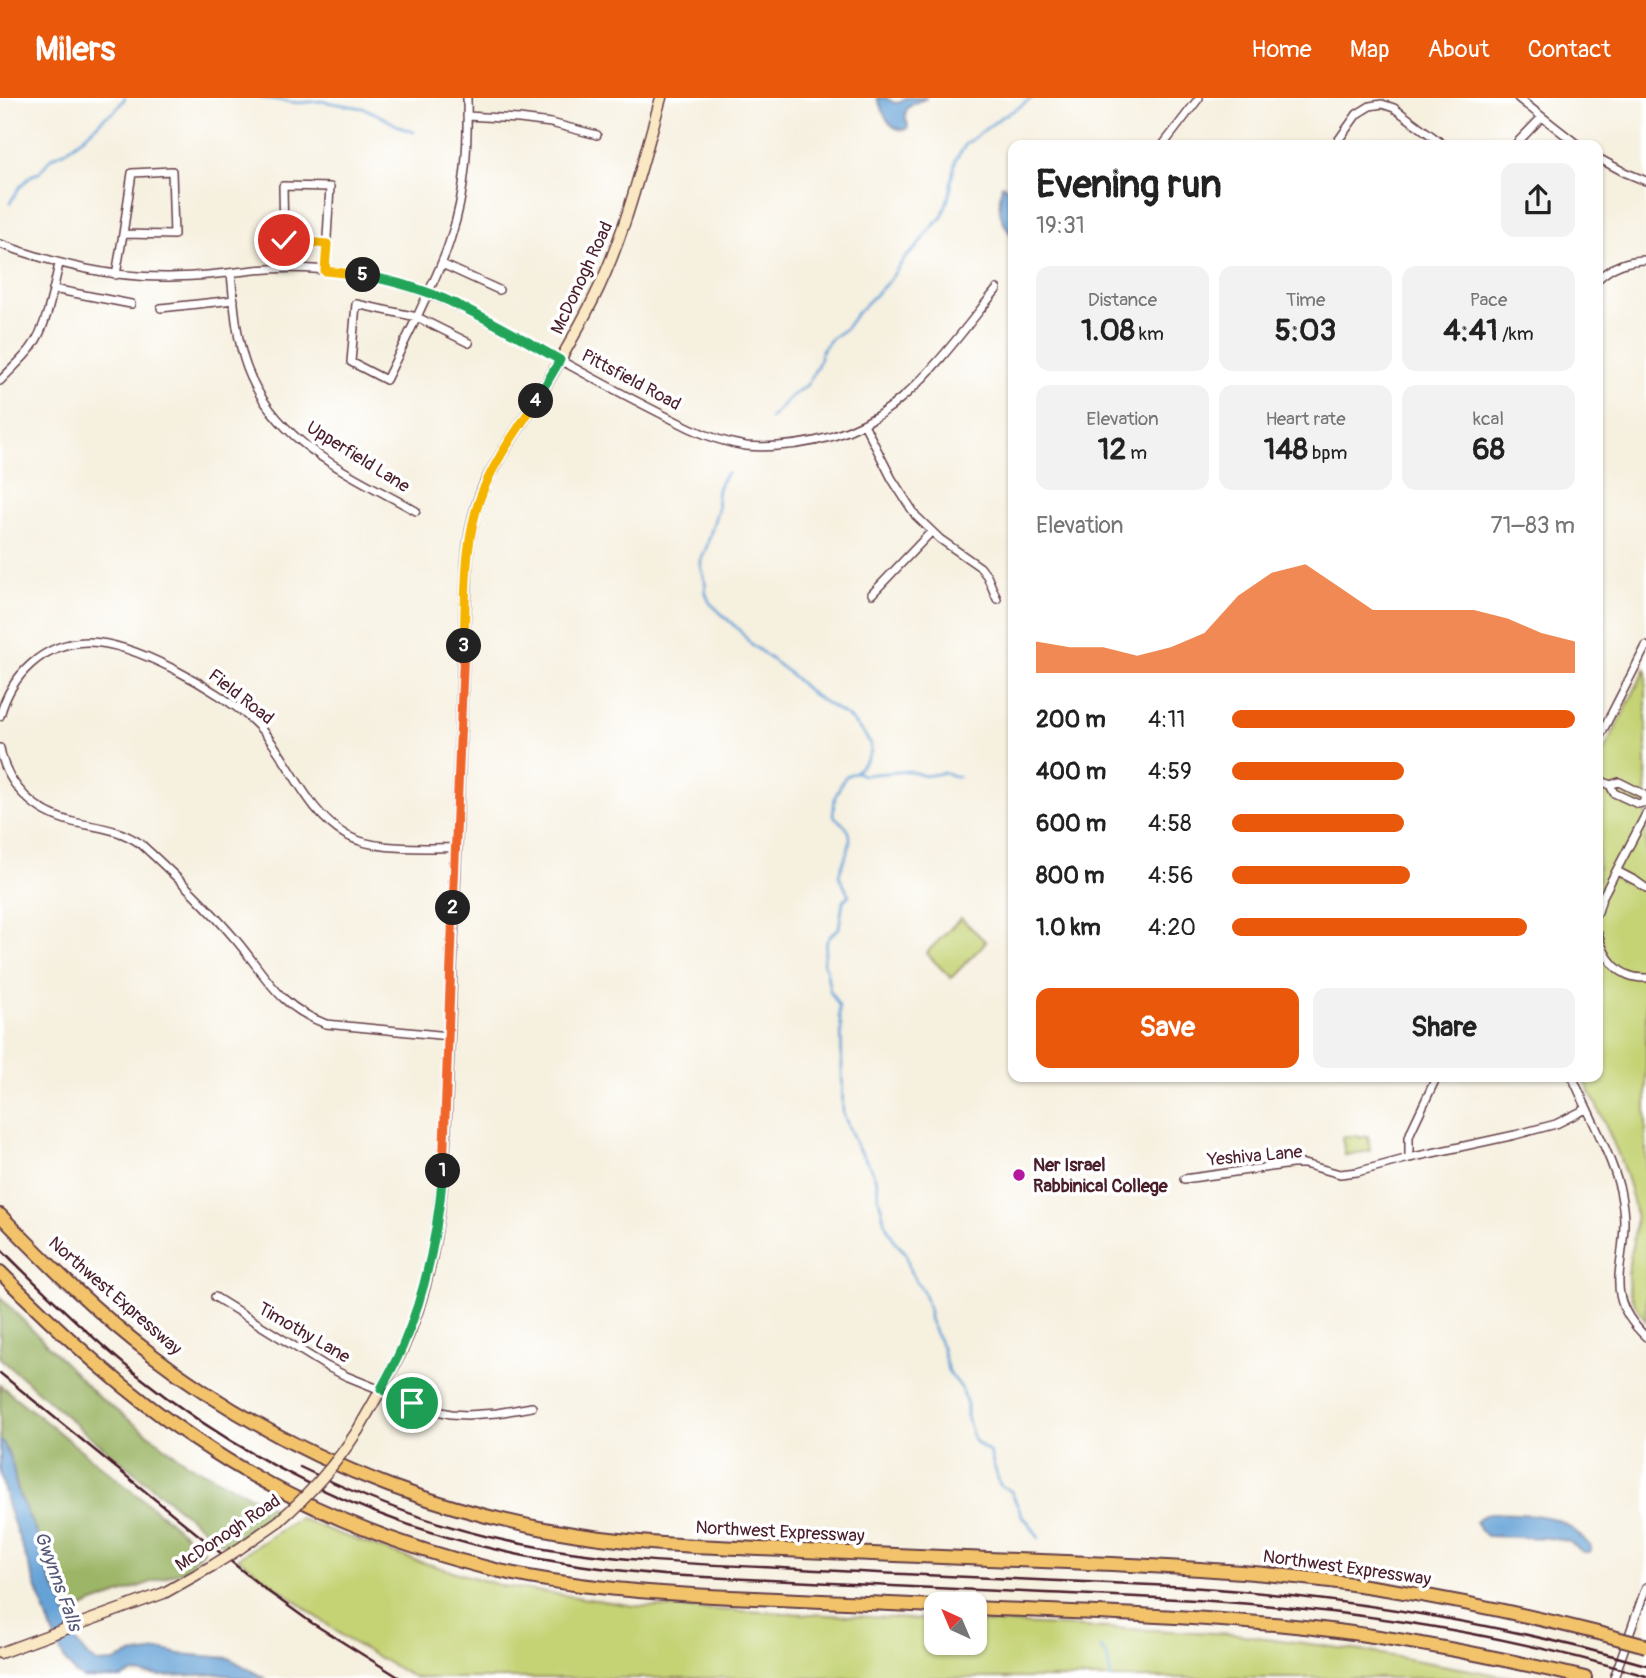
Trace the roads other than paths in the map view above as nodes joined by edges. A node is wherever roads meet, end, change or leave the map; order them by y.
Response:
1 (467, 98) edge
2 (661, 98) edge
3 (1199, 98) edge
4 (1518, 98) edge
5 (467, 116) junction
6 (1542, 117) junction
7 (597, 135) dead end
8 (1167, 140) edge
9 (1339, 140) edge
10 (1437, 140) edge
11 (1520, 140) edge
12 (1571, 140) edge
13 (1603, 161) edge
14 (1646, 181) edge
15 (123, 234) junction
16 (0, 244) edge
17 (327, 244) junction
18 (1646, 260) edge
19 (59, 264) junction
20 (442, 264) junction
21 (325, 271) junction
22 (231, 273) junction
23 (1603, 274) edge
24 (116, 275) junction
25 (53, 289) junction
26 (499, 289) dead end
27 (997, 289) dead end
28 (428, 292) junction
29 (234, 300) junction
30 (131, 304) dead end
31 (161, 308) dead end
32 (417, 317) junction
33 (469, 343) dead end
34 (560, 360) junction
35 (0, 381) edge
36 (864, 424) junction
37 (416, 511) dead end
38 (931, 531) junction
39 (873, 594) dead end
40 (997, 599) dead end
41 (1646, 646) edge
42 (0, 716) edge
43 (1603, 730) edge
44 (0, 748) edge
45 (1603, 782) edge
46 (1646, 802) edge
47 (1646, 814) edge
48 (456, 848) junction
49 (1617, 871) junction
50 (1646, 888) edge
51 (1603, 896) edge
52 (1603, 949) edge
53 (1646, 978) edge
54 (449, 1037) junction
55 (1434, 1082) edge
56 (1575, 1082) edge
57 (1587, 1110) junction
58 (1409, 1158) junction
59 (1184, 1179) dead end
60 (0, 1215) edge
61 (0, 1272) edge
62 (215, 1297) dead end
63 (1646, 1336) edge
64 (381, 1389) junction
65 (532, 1406) dead end
66 (1646, 1587) edge
67 (924, 1605) edge
68 (987, 1609) edge
69 (1646, 1646) edge
70 (0, 1653) edge
71 (1585, 1678) edge
72 (1614, 1678) edge

1 - 5 street
2 - 34 main road, McDonogh Road
3 - 8 street
4 - 6 street
5 - 7 street
5 - 20 street
6 - 11 street
6 - 12 street
9 - 10 street
13 - 14 street
15 - 15 street
15 - 24 street
16 - 19 street, Pittsfield Road
17 - 17 street
17 - 21 street
18 - 23 street
19 - 24 street, Pittsfield Road
19 - 25 street
20 - 26 street
20 - 28 street
21 - 22 street, Pittsfield Road
21 - 28 street, Pittsfield Road
22 - 24 street, Pittsfield Road
22 - 29 street, Upperfield Lane
25 - 30 street
25 - 35 street
27 - 36 street, Pittsfield Road
28 - 32 street
28 - 34 street, Pittsfield Road
29 - 31 street
29 - 37 street, Upperfield Lane
32 - 32 street
32 - 33 street
34 - 36 street, Pittsfield Road
34 - 48 main road, McDonogh Road
36 - 38 street
38 - 39 street
38 - 40 street
41 - 43 street
42 - 48 street, Field Road
44 - 54 street
45 - 46 street
47 - 49 street
48 - 54 main road, McDonogh Road
49 - 50 street
49 - 51 street
52 - 53 street
54 - 64 main road, McDonogh Road
55 - 58 street
56 - 57 street
57 - 58 street, Yeshiva Lane
57 - 63 street
58 - 59 street, Yeshiva Lane
60 - 69 highway, Northwest Expressway, bridge
61 - 67 highway
62 - 64 street, Timothy Lane
64 - 65 street, Timothy Lane
64 - 70 main road, McDonogh Road, bridge
66 - 72 street
68 - 71 highway

